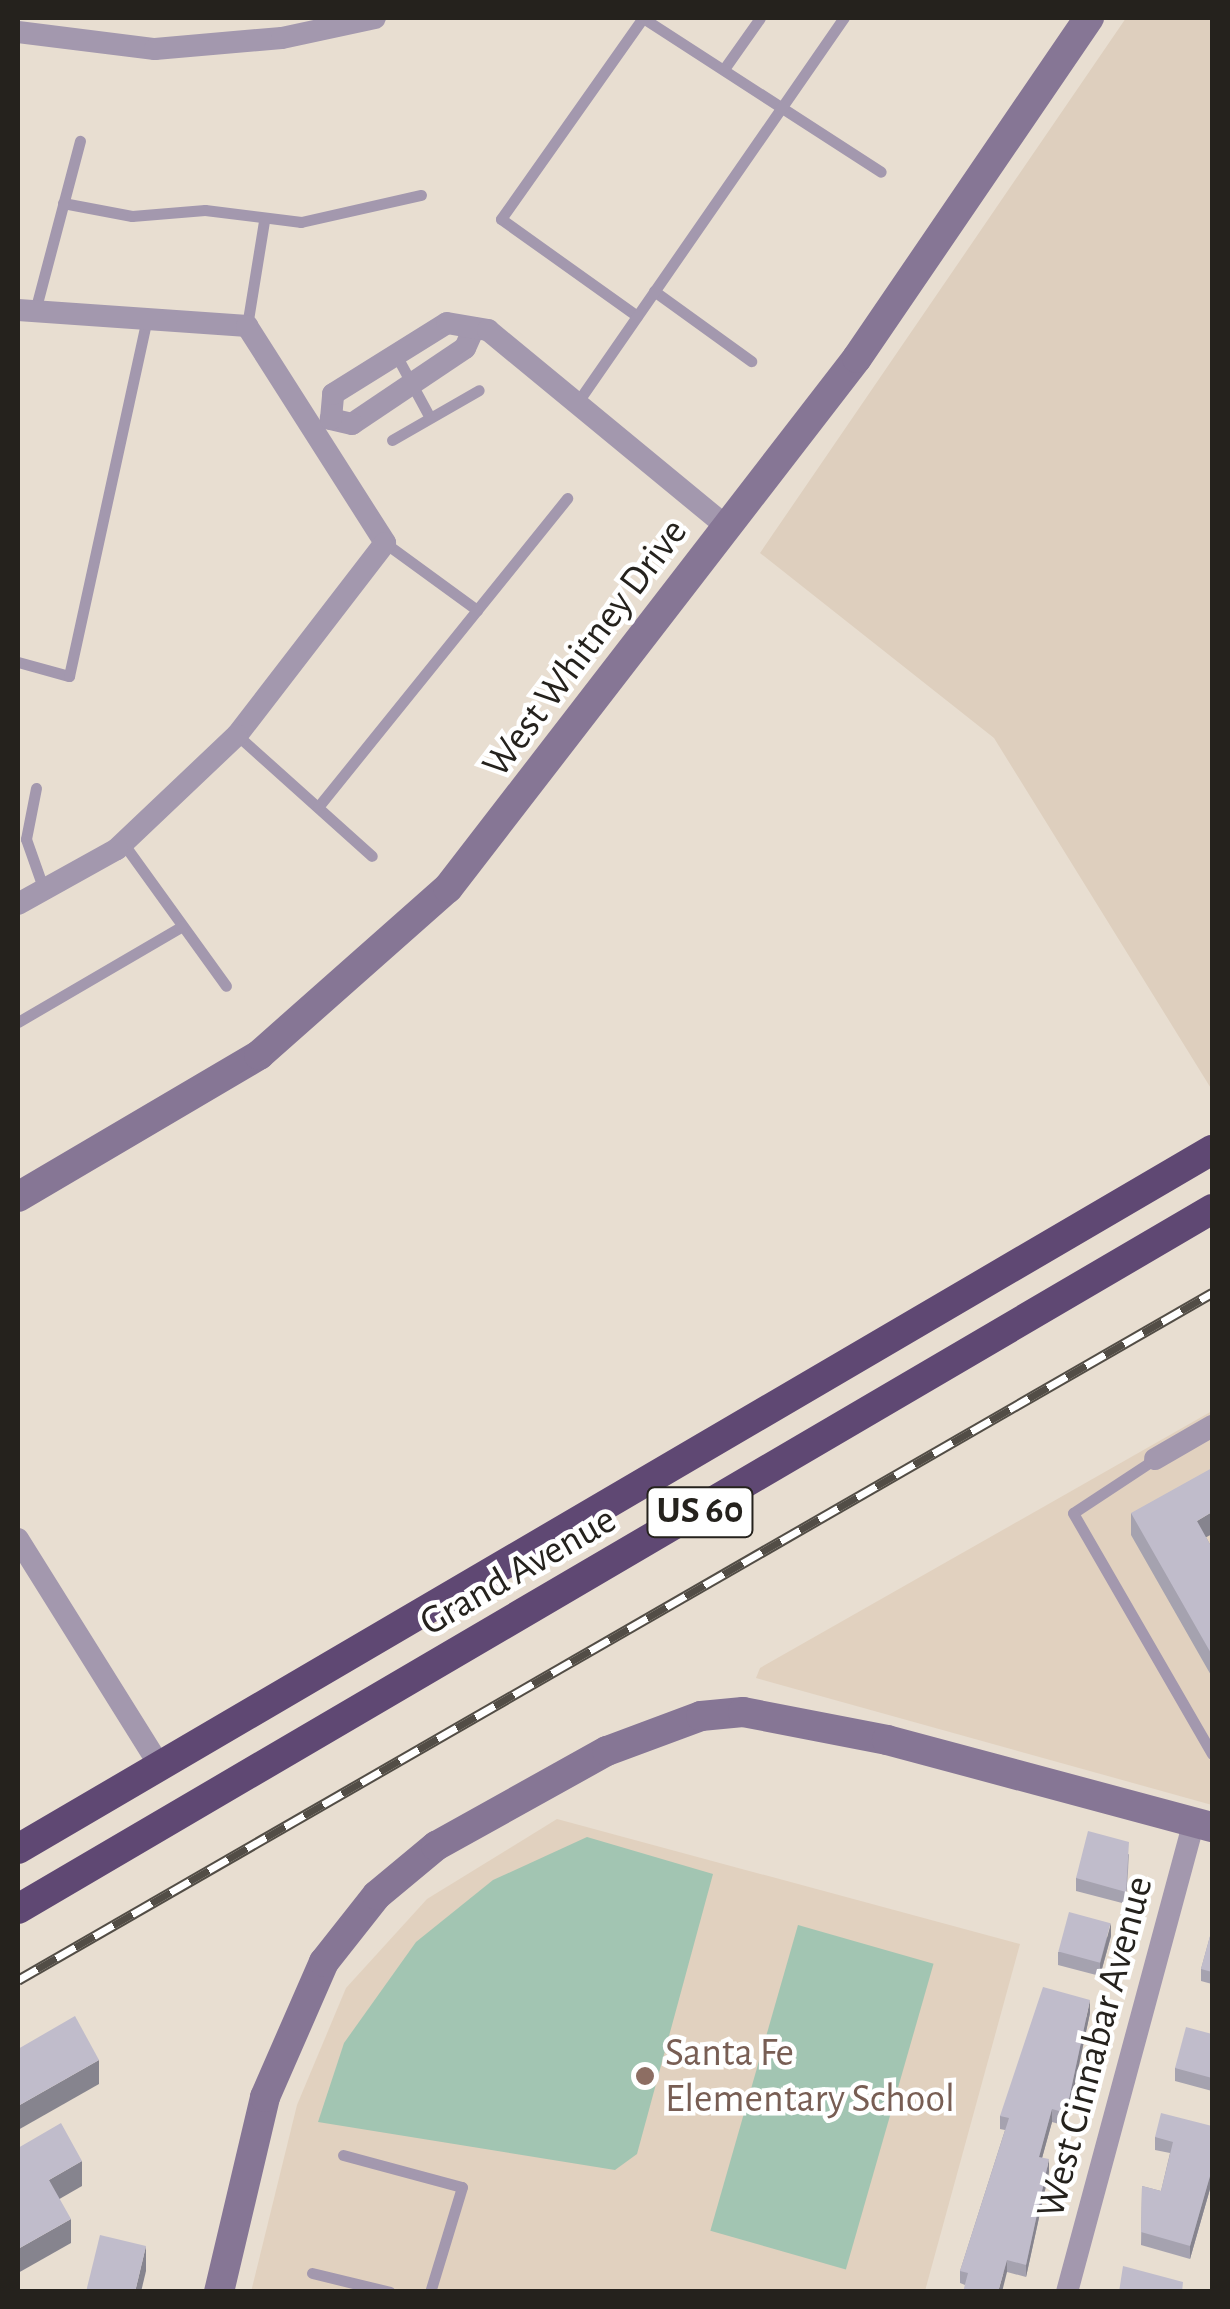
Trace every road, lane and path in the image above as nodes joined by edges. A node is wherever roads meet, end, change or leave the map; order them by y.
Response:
1 (375, 18) edge
2 (760, 18) edge
3 (844, 18) edge
4 (1089, 18) edge
5 (18, 32) edge
6 (724, 70) junction
7 (782, 106) junction
8 (80, 141) dead end
9 (881, 172) dead end
10 (421, 195) dead end
11 (64, 203) junction
12 (264, 220) junction
13 (654, 292) junction
14 (26, 312) edge
15 (637, 316) junction
16 (147, 318) junction
17 (247, 326) junction
18 (474, 328) junction
19 (395, 354) junction
20 (750, 361) dead end
21 (410, 384) junction
22 (478, 390) dead end
23 (578, 403) junction
24 (429, 416) junction
25 (322, 424) junction
26 (392, 440) dead end
27 (567, 498) dead end
28 (728, 528) junction
29 (385, 543) junction
30 (477, 610) junction
31 (18, 662) edge
32 (237, 735) junction
33 (36, 788) dead end
34 (318, 807) junction
35 (122, 843) junction
36 (372, 856) dead end
37 (44, 890) junction
38 (18, 904) edge
39 (182, 926) junction
40 (226, 986) dead end
41 (18, 1022) edge
42 (1212, 1150) edge
43 (18, 1198) edge
44 (1212, 1209) edge
45 (1212, 1426) edge
46 (1155, 1459) joint
47 (18, 1539) edge
48 (1212, 1754) edge
49 (160, 1766) junction
50 (1204, 1824) edge
51 (18, 1849) edge
52 (18, 1909) edge
53 (342, 2155) dead end
54 (312, 2273) dead end
55 (219, 2292) edge
56 (390, 2292) edge
57 (430, 2292) edge
58 (1067, 2292) edge

1 - 5 street
2 - 6 lane
3 - 7 lane
4 - 28 street, West Whitney Drive
6 - 7 lane
6 - 15 lane
7 - 9 lane
7 - 13 lane
8 - 11 lane
10 - 12 lane
11 - 12 lane
11 - 14 lane
12 - 17 lane
13 - 15 lane
13 - 20 lane
14 - 16 street
15 - 23 lane
16 - 17 street
16 - 31 lane
17 - 25 street
18 - 19 street
18 - 21 street
18 - 23 street
19 - 21 lane
19 - 25 street
21 - 24 lane
21 - 25 street
22 - 24 lane
23 - 28 street
24 - 26 lane
25 - 29 street
27 - 30 lane
28 - 43 street, West Whitney Drive
29 - 30 lane
29 - 32 street
30 - 34 lane
32 - 34 lane
32 - 35 street
33 - 37 lane
34 - 36 lane
35 - 37 street
35 - 39 lane
37 - 38 street
39 - 40 lane
39 - 41 lane
42 - 49 highway, Grand Avenue / US 60
44 - 52 highway, Grand Avenue / US 60
45 - 46 street
46 - 48 lane
47 - 49 street
49 - 51 highway, Grand Avenue / US 60
50 - 55 street
50 - 58 street, West Cinnabar Avenue
53 - 57 lane
54 - 56 lane

